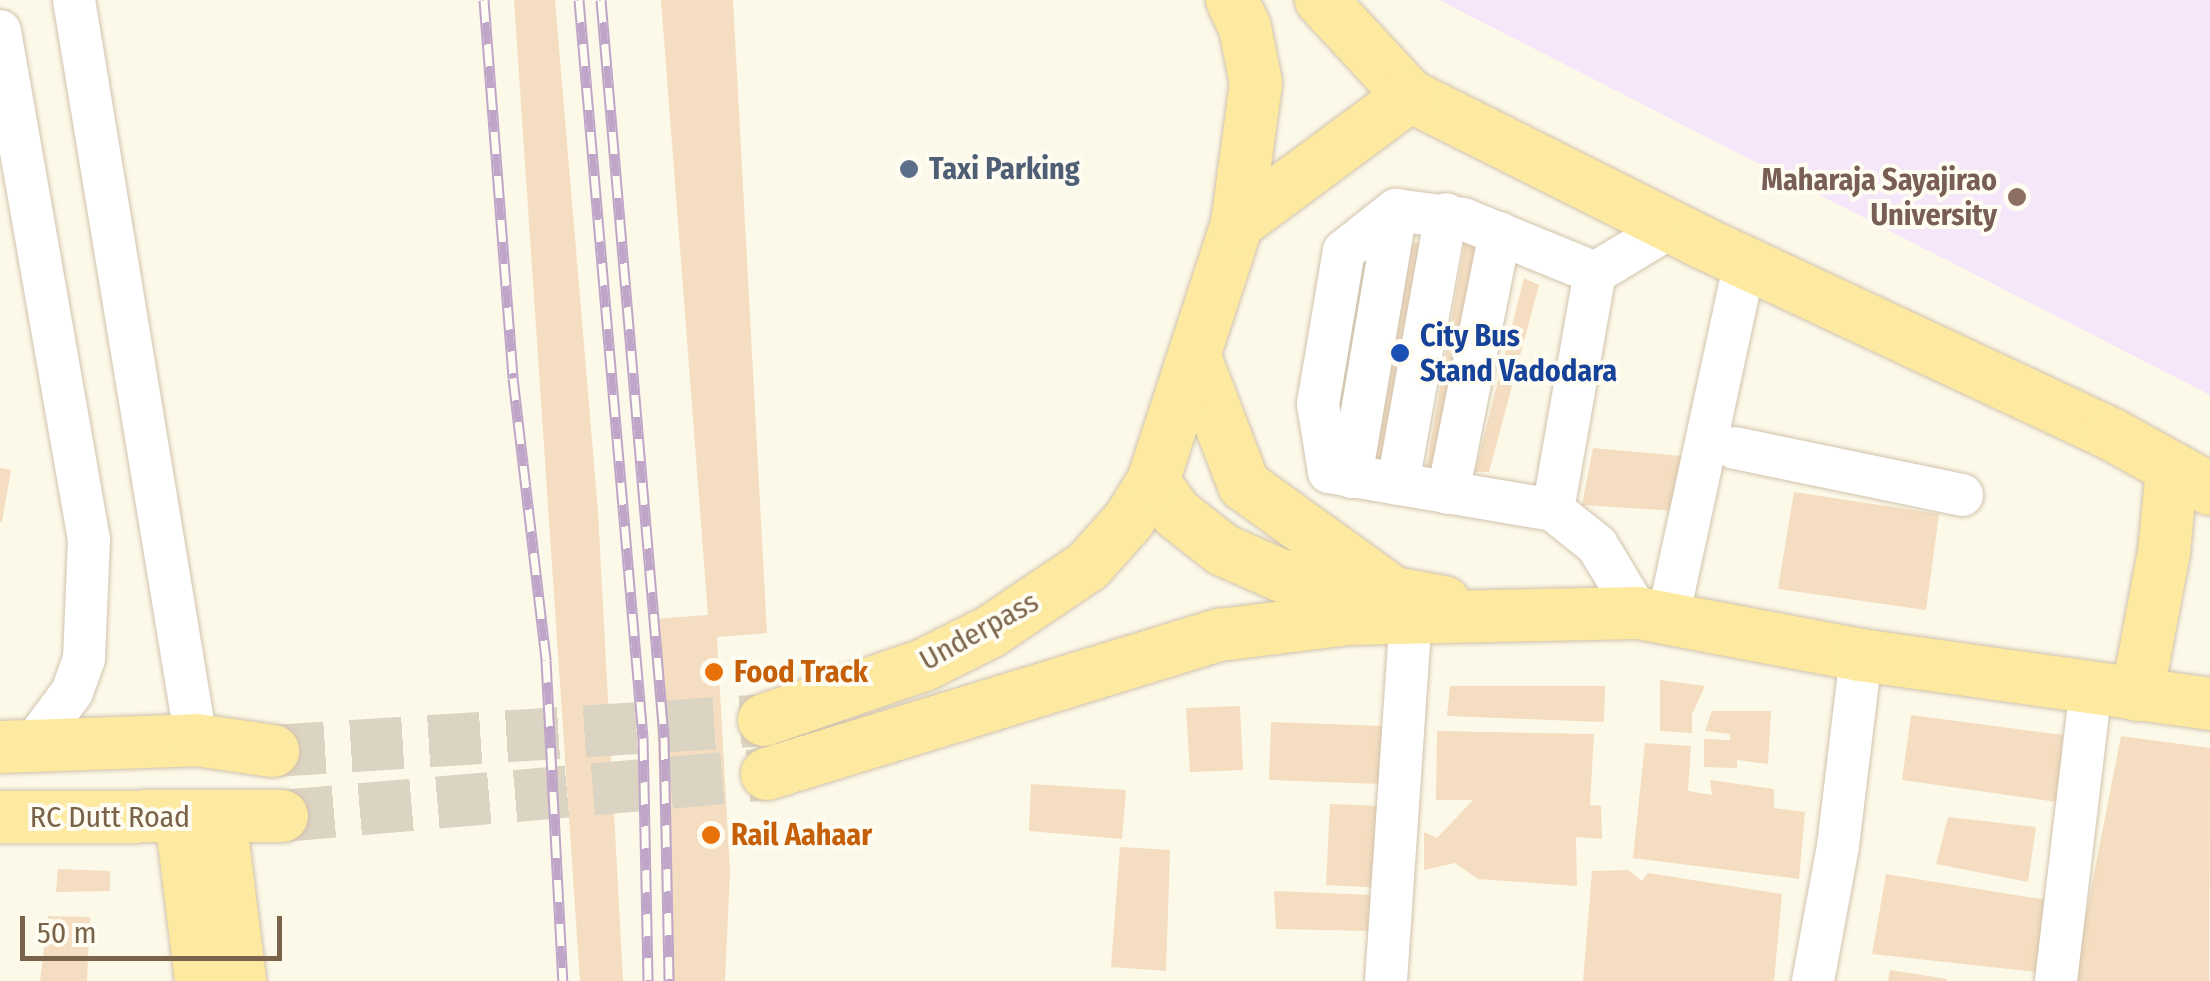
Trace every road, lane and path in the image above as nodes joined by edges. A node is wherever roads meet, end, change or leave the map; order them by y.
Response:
1 (74, 0) edge
2 (1232, 0) edge
3 (1321, 0) edge
4 (0, 31) edge
5 (1410, 96) junction
6 (1446, 214) junction
7 (1238, 224) junction
8 (1671, 227) junction
9 (1500, 233) junction
10 (1758, 269) junction
11 (1595, 273) junction
12 (1196, 360) junction
13 (1735, 448) junction
14 (2191, 479) edge
15 (1153, 481) junction
16 (1398, 484) junction
17 (1448, 493) junction
18 (1962, 495) dead end
19 (1553, 510) junction
20 (1403, 606) junction
21 (1668, 618) junction
22 (1862, 656) junction
23 (2114, 692) junction
24 (2210, 704) edge
25 (764, 720) tunnel mouth
26 (196, 740) junction
27 (16, 747) edge
28 (273, 750) tunnel mouth
29 (767, 774) tunnel mouth
30 (0, 816) edge
31 (282, 816) tunnel mouth
32 (200, 817) junction
33 (201, 981) edge
34 (240, 981) edge
35 (1386, 981) edge
36 (1813, 981) edge
37 (2056, 981) edge

1 - 26 street
2 - 7 main road, Underpass
3 - 5 main road
4 - 27 street
5 - 7 main road
5 - 8 main road
6 - 9 street
6 - 16 street
6 - 16 street
7 - 12 main road, Underpass
8 - 10 main road
8 - 11 street
9 - 11 street
9 - 17 street
10 - 13 street
10 - 14 main road
10 - 21 street
11 - 19 street
12 - 15 main road, Underpass
12 - 20 main road
13 - 18 street
13 - 21 street
14 - 23 main road
15 - 20 main road
15 - 25 main road, Underpass
16 - 17 street
17 - 19 street
19 - 21 street
20 - 21 main road
20 - 29 main road
20 - 35 street
21 - 22 main road
22 - 23 main road
22 - 36 street
23 - 24 main road
23 - 37 street
26 - 27 main road
26 - 28 main road
30 - 32 main road, RC Dutt Road
31 - 32 main road
32 - 33 main road
32 - 34 main road

